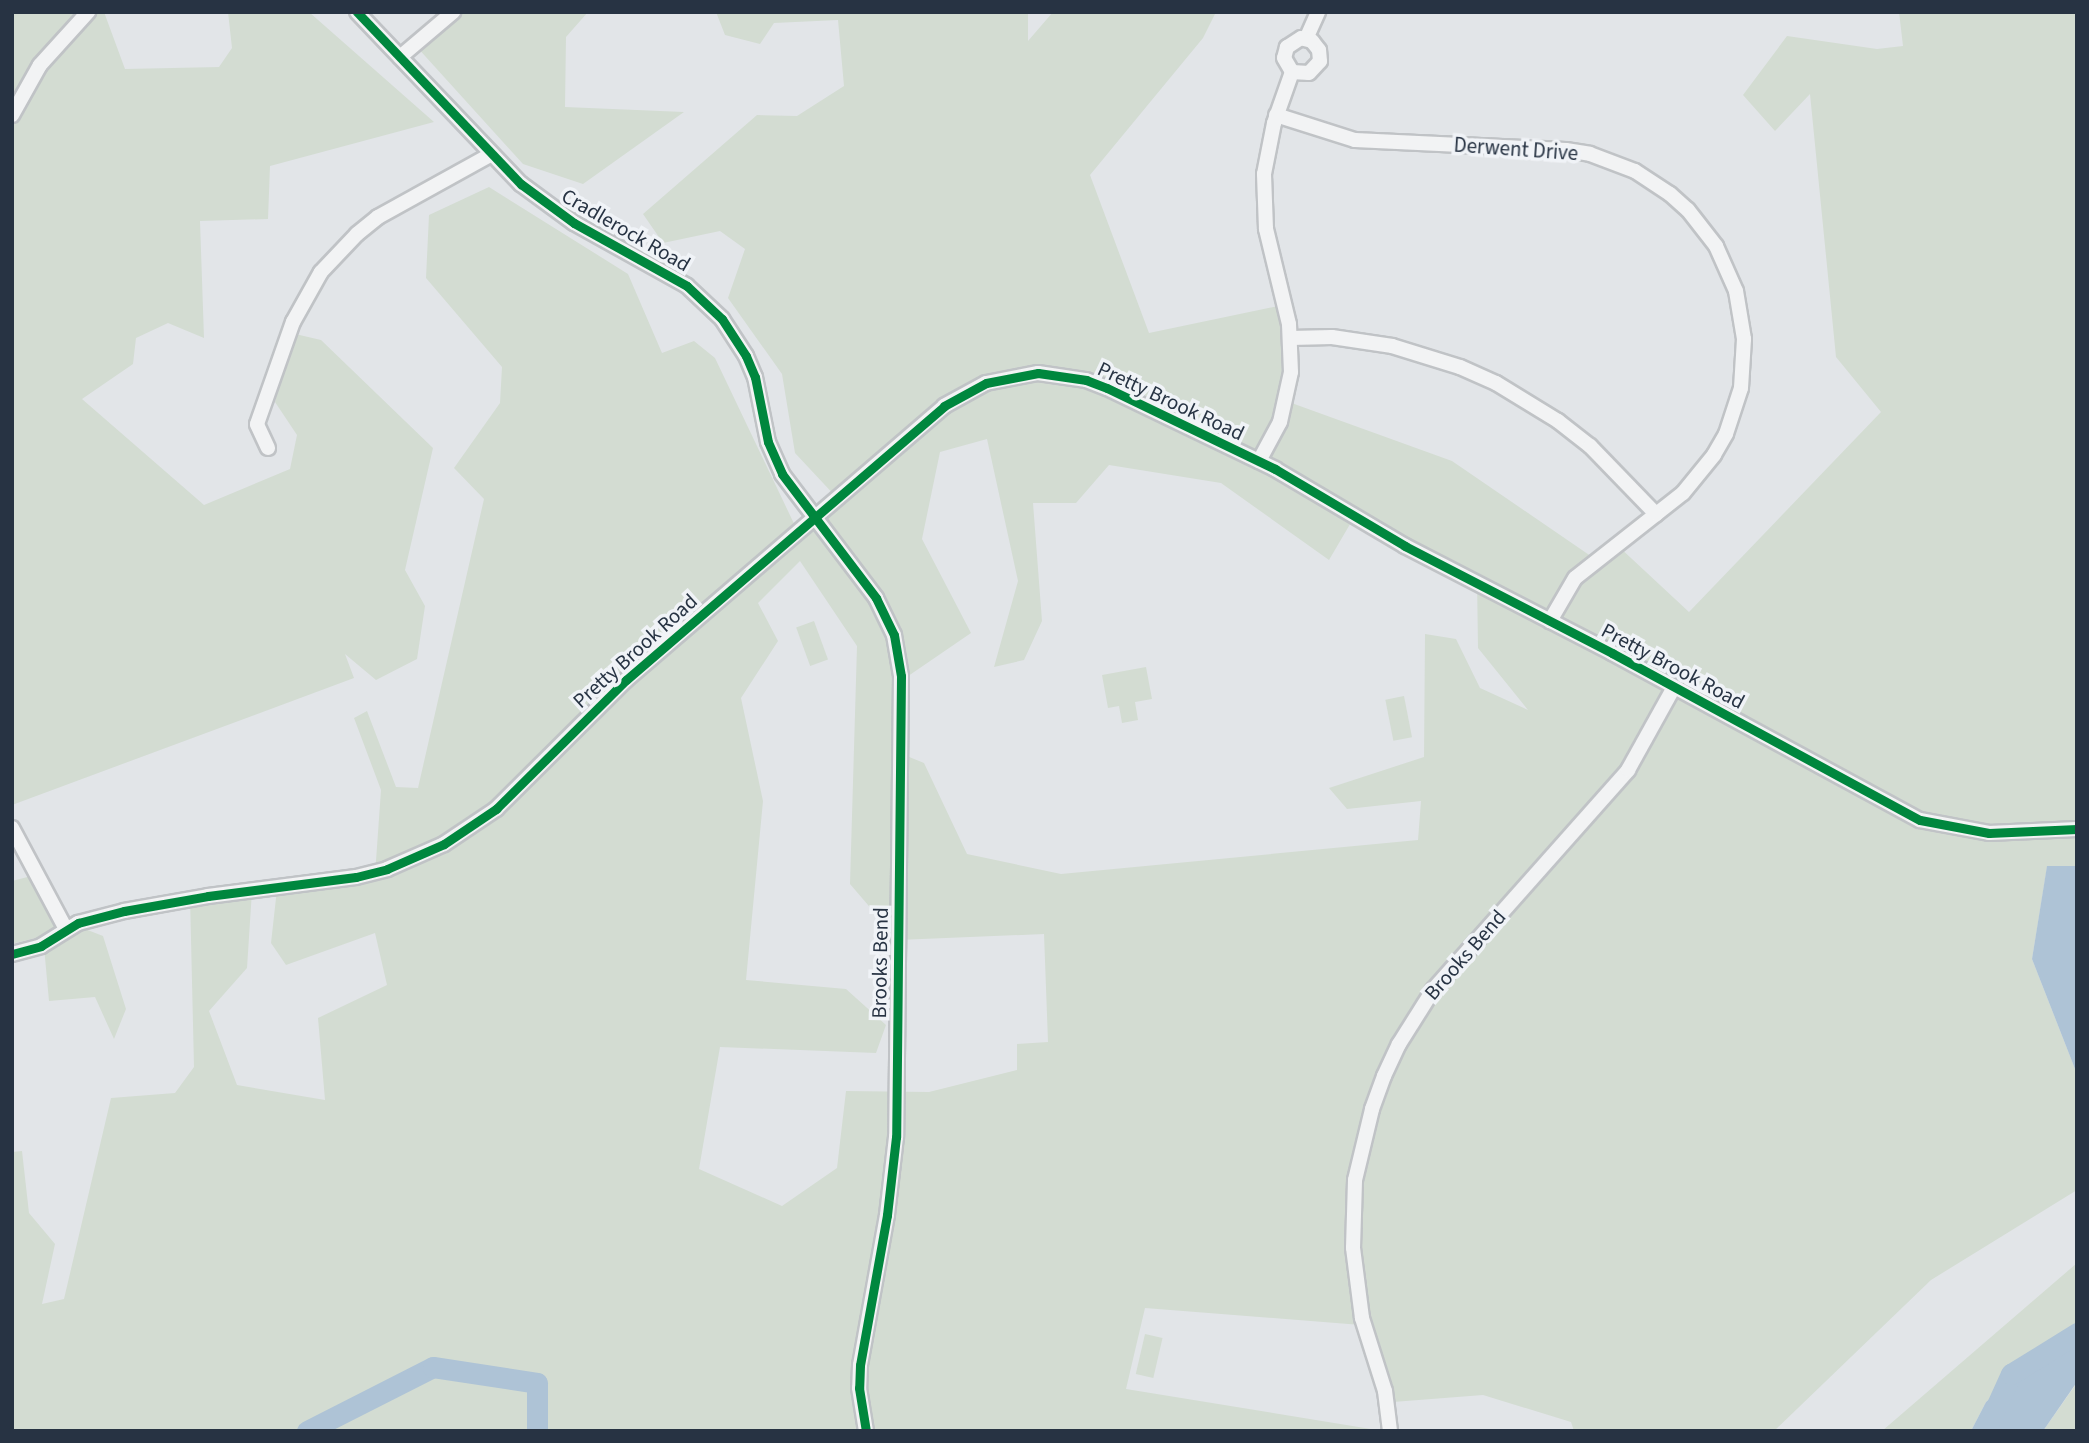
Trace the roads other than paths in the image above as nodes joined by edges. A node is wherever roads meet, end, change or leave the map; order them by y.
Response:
1 (88, 12) edge
2 (357, 12) edge
3 (453, 12) edge
4 (1318, 12) edge
5 (1306, 39) junction
6 (400, 57) junction
7 (1292, 72) junction
8 (12, 115) edge
9 (1276, 116) junction
10 (490, 155) junction
11 (1291, 338) junction
12 (268, 447) dead end
13 (1259, 461) junction
14 (1656, 514) junction
15 (814, 518) junction
16 (1550, 621) junction
17 (1674, 687) junction
18 (12, 828) edge
19 (2077, 829) edge
20 (66, 929) junction
21 (12, 954) edge
22 (866, 1431) edge
23 (1390, 1431) edge

1 - 8 street
2 - 6 street, Cradlerock Road
3 - 6 street
4 - 5 street
5 - 7 street
5 - 7 street
6 - 10 street, Cradlerock Road
7 - 9 street
9 - 11 street
9 - 14 street, Derwent Drive
10 - 12 street
10 - 15 street, Cradlerock Road
11 - 13 street
11 - 14 street
13 - 15 street, Pretty Brook Road
13 - 16 street, Pretty Brook Road
14 - 16 street, Derwent Drive
15 - 20 street, Pretty Brook Road
15 - 22 street, Brooks Bend
16 - 17 street, Pretty Brook Road
17 - 19 street, Pretty Brook Road
17 - 23 street, Brooks Bend
18 - 20 street
20 - 21 street, Pretty Brook Road

